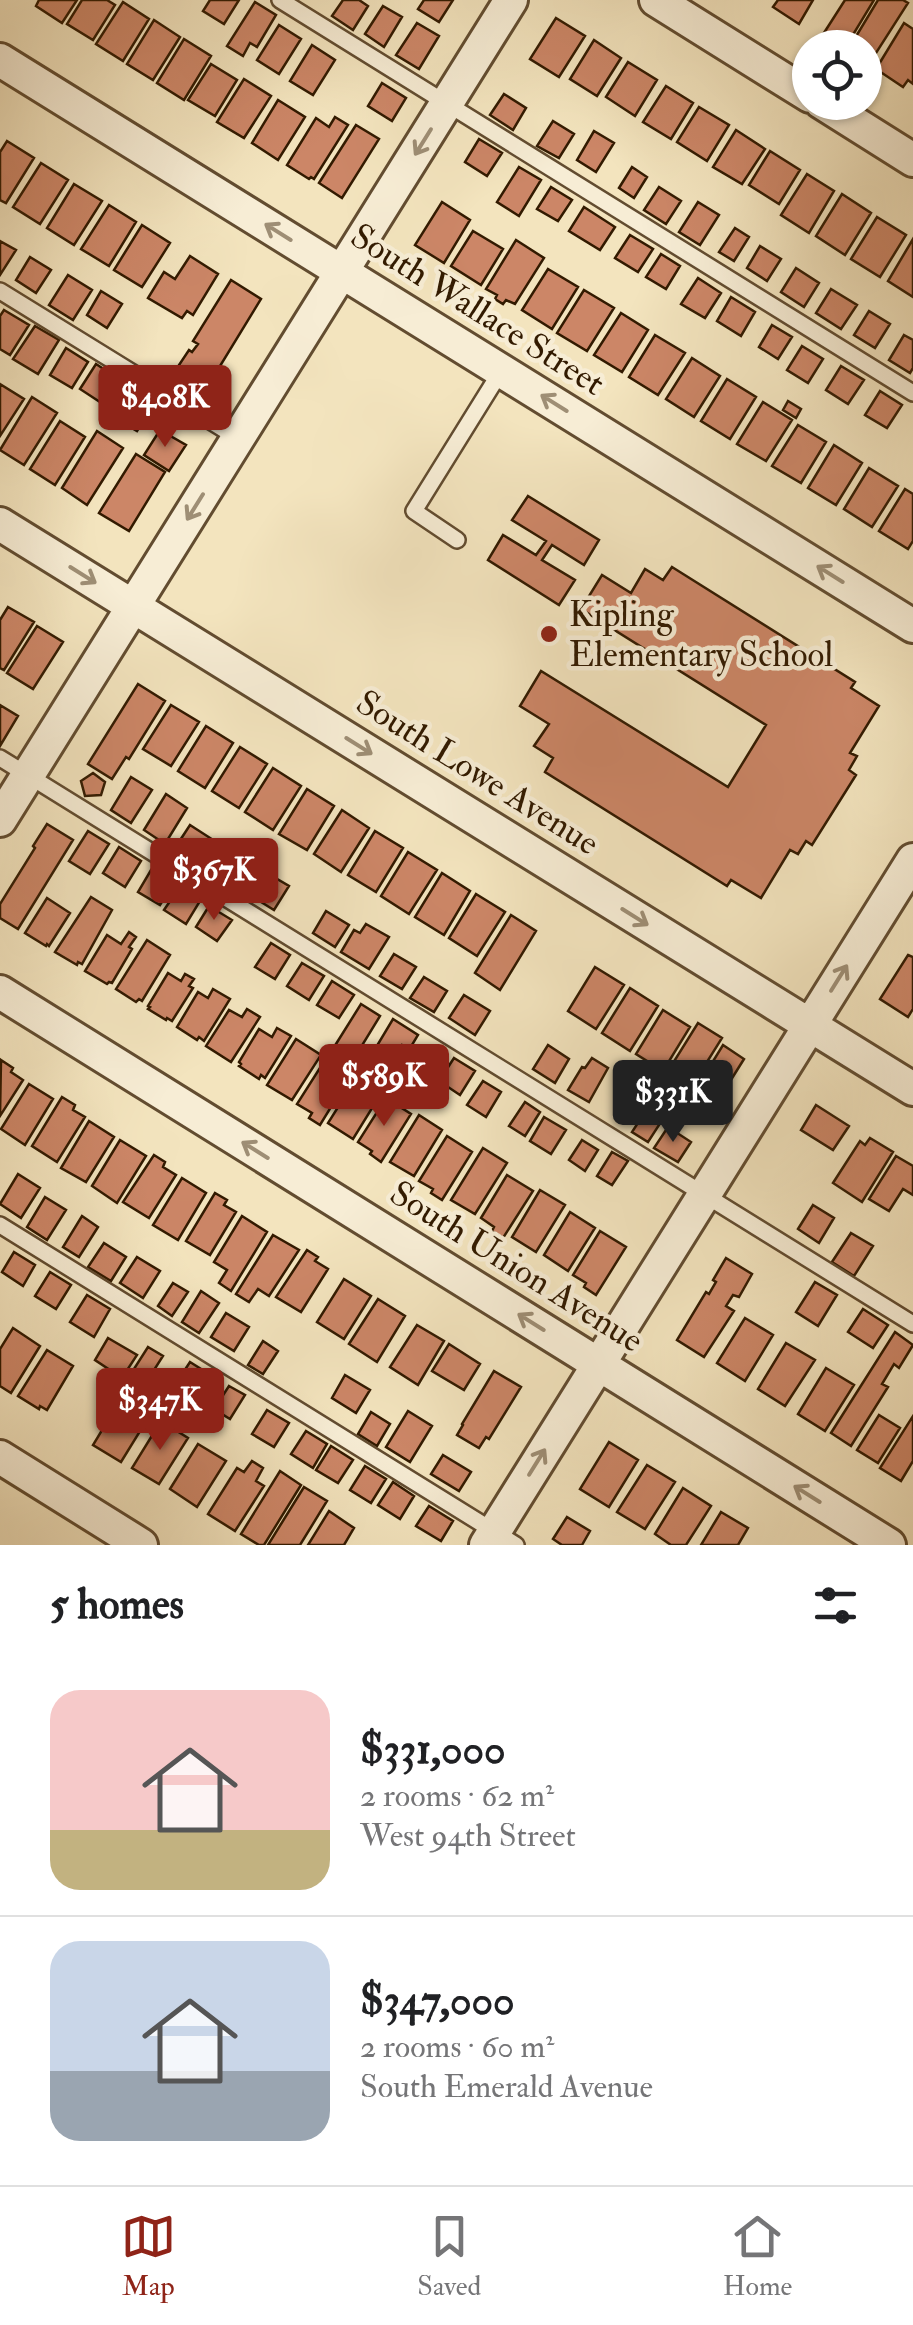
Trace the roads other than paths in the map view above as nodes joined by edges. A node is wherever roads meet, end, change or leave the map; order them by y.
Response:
1 (280, 0) edge
2 (512, 0) edge
3 (656, 0) edge
4 (0, 60) edge
5 (792, 85) edge
6 (447, 104) junction
7 (850, 120) edge
8 (913, 160) edge
9 (342, 272) junction
10 (0, 291) edge
11 (502, 370) junction
12 (913, 393) edge
13 (238, 438) junction
14 (0, 524) edge
15 (456, 540) dead end
16 (134, 606) junction
17 (913, 626) edge
18 (0, 758) edge
19 (28, 775) junction
20 (0, 820) edge
21 (913, 860) edge
22 (0, 992) edge
23 (810, 1025) junction
24 (913, 1089) edge
25 (704, 1194) junction
26 (0, 1225) edge
27 (913, 1324) edge
28 (598, 1364) junction
29 (0, 1457) edge
30 (499, 1540) edge
31 (141, 1545) edge
32 (889, 1545) edge

1 - 6 lane
2 - 6 street
3 - 5 street
9 -> 4 street, South Wallace Street
6 -> 9 street
6 - 12 lane
7 - 8 street
9 - 11 street, South Wallace Street
9 - 13 street
10 - 13 lane
11 - 15 lane
17 -> 11 street, South Wallace Street
13 -> 16 street
14 -> 16 street, South Lowe Avenue
16 - 19 street
16 -> 23 street, South Lowe Avenue
18 - 19 lane
19 - 20 street
19 - 25 lane
23 -> 21 street
28 -> 22 street, South Union Avenue
23 - 24 street, South Lowe Avenue
23 - 25 street
25 - 27 lane
25 - 28 street
26 - 30 lane
30 -> 28 street
32 -> 28 street, South Union Avenue
29 - 31 street

